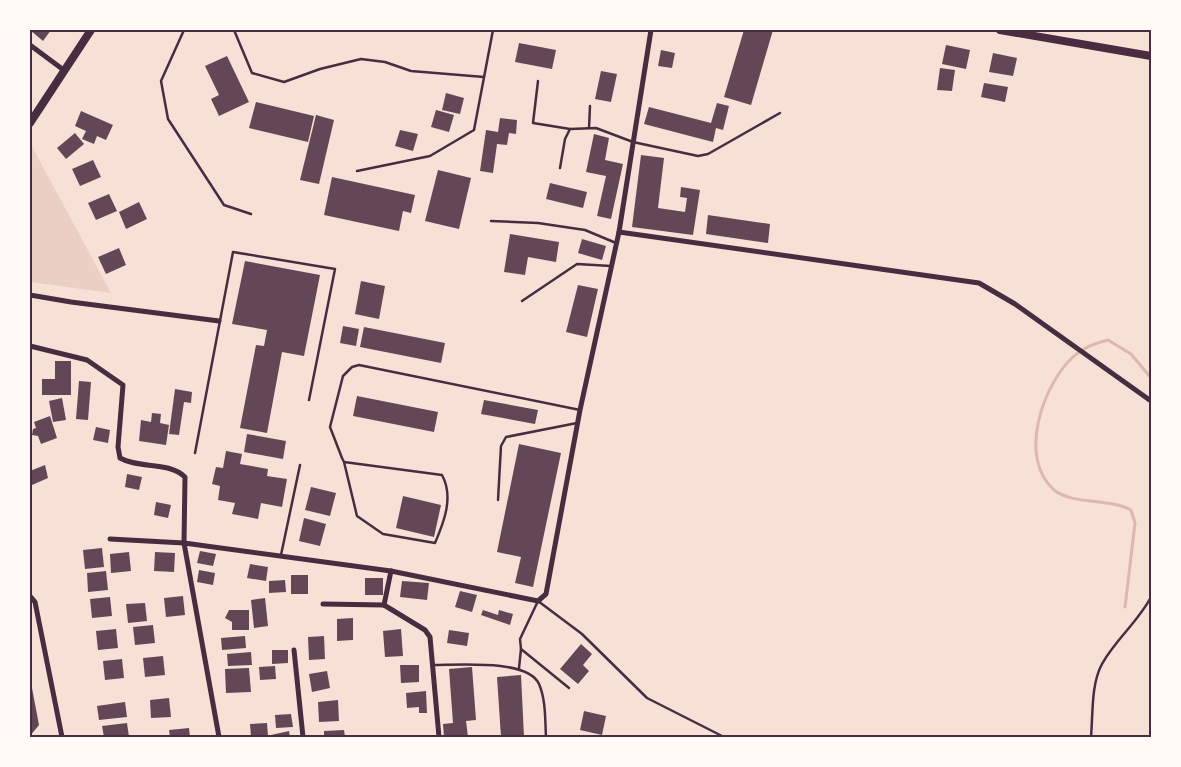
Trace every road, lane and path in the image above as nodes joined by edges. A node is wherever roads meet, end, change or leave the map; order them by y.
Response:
1 (91, 30) edge
2 (184, 30) edge
3 (234, 30) edge
4 (493, 30) edge
5 (651, 30) edge
6 (1000, 30) edge
7 (1038, 34) edge
8 (30, 45) edge
9 (1151, 56) edge
10 (64, 70) junction
11 (484, 77) junction
12 (538, 81) dead end
13 (590, 106) dead end
14 (780, 113) dead end
15 (30, 123) edge
16 (589, 128) junction
17 (570, 129) junction
18 (633, 142) junction
19 (560, 168) dead end
20 (357, 171) dead end
21 (251, 214) dead end
22 (491, 221) dead end
23 (619, 232) junction
24 (616, 243) junction
25 (611, 266) junction
26 (30, 295) edge
27 (522, 301) dead end
28 (218, 321) junction
29 (30, 346) edge
30 (309, 400) dead end
31 (1151, 401) edge
32 (580, 410) junction
33 (577, 423) junction
34 (195, 453) dead end
35 (344, 462) junction
36 (300, 465) dead end
37 (498, 500) dead end
38 (110, 539) dead end
39 (184, 543) junction
40 (280, 557) junction
41 (391, 572) junction
42 (30, 596) edge
43 (1151, 597) edge
44 (538, 601) junction
45 (323, 604) dead end
46 (384, 605) junction
47 (521, 649) junction
48 (294, 650) dead end
49 (432, 665) junction
50 (518, 668) junction
51 (569, 688) dead end
52 (62, 737) edge
53 (220, 737) edge
54 (302, 737) edge
55 (439, 737) edge
56 (546, 737) edge
57 (724, 737) edge
58 (1091, 737) edge

1 - 10 main road
2 - 21 lane
3 - 11 lane
4 - 11 lane
5 - 18 street
6 - 7 main road
7 - 9 main road
8 - 10 street
10 - 15 main road
11 - 20 lane
12 - 17 lane
13 - 16 lane
14 - 18 lane
16 - 17 lane
16 - 18 lane
17 - 19 lane
18 - 23 street
22 - 24 lane
23 - 24 street
23 - 31 street
24 - 25 street
25 - 27 lane
25 - 32 street
26 - 28 street
28 - 30 lane
28 - 34 lane
29 - 39 street
32 - 33 street
32 - 35 lane
33 - 37 lane
33 - 44 street
35 - 35 lane
36 - 40 lane
38 - 39 street
39 - 40 street
39 - 53 street
40 - 41 street
41 - 44 street
41 - 46 street
42 - 52 street
43 - 58 lane
44 - 47 lane
44 - 57 lane
45 - 46 street
46 - 49 street
47 - 50 lane
47 - 51 lane
48 - 54 street
49 - 50 lane
49 - 55 street
50 - 56 lane

